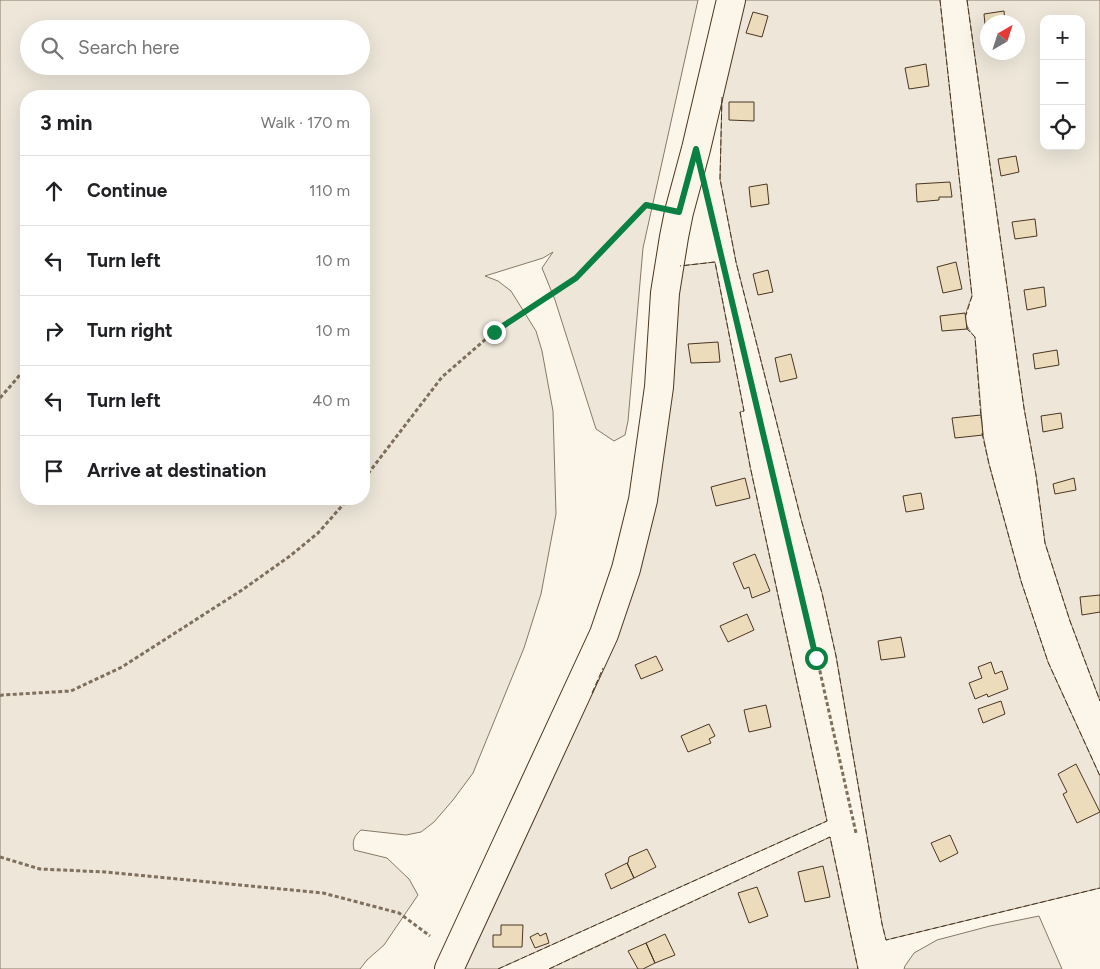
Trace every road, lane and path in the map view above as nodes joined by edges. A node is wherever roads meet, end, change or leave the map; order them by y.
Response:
1 (731, 0) edge
2 (710, 206) dead end
3 (679, 212) junction
4 (20, 375) edge
5 (0, 398) edge
6 (370, 470) edge
7 (343, 505) edge
8 (0, 696) edge
9 (856, 834) dead end
10 (0, 857) edge
11 (452, 960) edge

1 - 3 street
2 - 9 path
3 - 6 path
3 - 11 street
4 - 5 path
7 - 8 path
10 - 11 path

